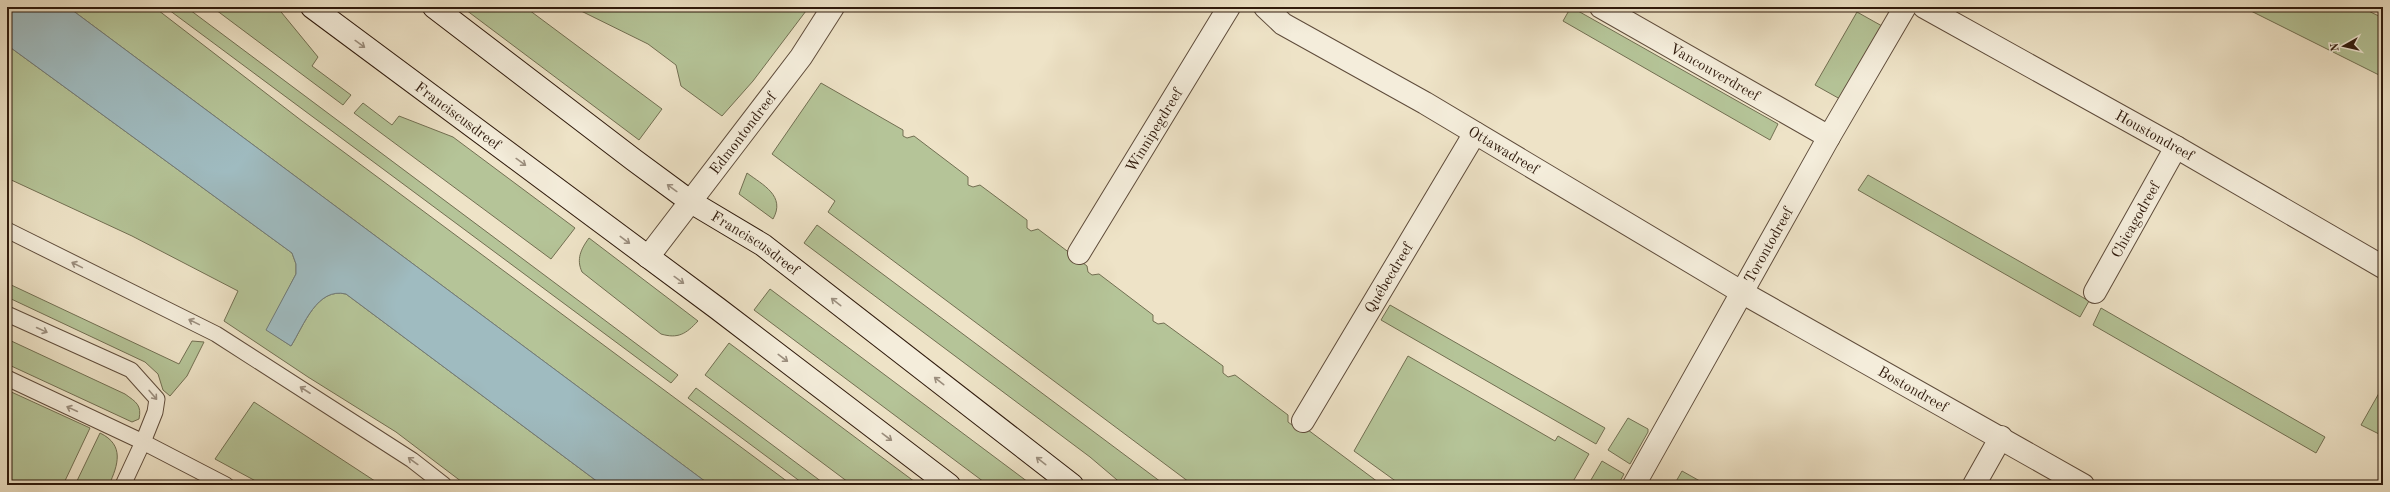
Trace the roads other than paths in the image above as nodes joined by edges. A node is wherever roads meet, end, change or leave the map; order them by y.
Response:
1 (312, 7) edge
2 (434, 7) edge
3 (833, 7) edge
4 (1229, 7) edge
5 (1257, 7) edge
6 (1265, 7) edge
7 (1601, 7) edge
8 (1905, 7) edge
9 (1924, 7) edge
10 (1474, 133) junction
11 (1829, 137) junction
12 (2176, 147) junction
13 (692, 202) junction
14 (7, 230) edge
15 (1079, 253) dead end
16 (648, 257) junction
17 (2383, 267) edge
18 (2095, 292) dead end
19 (1743, 293) junction
20 (7, 314) edge
21 (7, 378) edge
22 (1303, 421) dead end
23 (2001, 437) junction
24 (143, 442) junction
25 (123, 485) edge
26 (226, 485) edge
27 (444, 485) edge
28 (949, 485) edge
29 (1072, 485) edge
30 (1634, 485) edge
31 (1974, 485) edge
32 (2083, 485) edge

1 -> 16 street, Franciscusdreef
13 -> 2 street, Franciscusdreef
3 - 13 street, Edmontondreef
4 - 15 street, Winnipegdreef
5 - 6 street
6 - 10 street, Ottawadreef
7 - 11 street, Vancouverdreef
8 - 11 street, Torontodreef
9 - 12 street, Houstondreef
10 - 19 street, Ottawadreef
10 - 22 street, Québecdreef
11 - 19 street, Torontodreef
12 - 17 street, Houstondreef
12 - 18 street, Chicagodreef
13 - 16 street, Edmontondreef
29 -> 13 street, Franciscusdreef
27 -> 14 lane
16 -> 28 street, Franciscusdreef
19 - 23 street, Bostondreef
19 - 30 street, Torontodreef
20 -> 24 lane
24 -> 21 lane
23 - 31 street
23 - 32 street, Bostondreef
24 - 25 lane
24 - 26 lane

